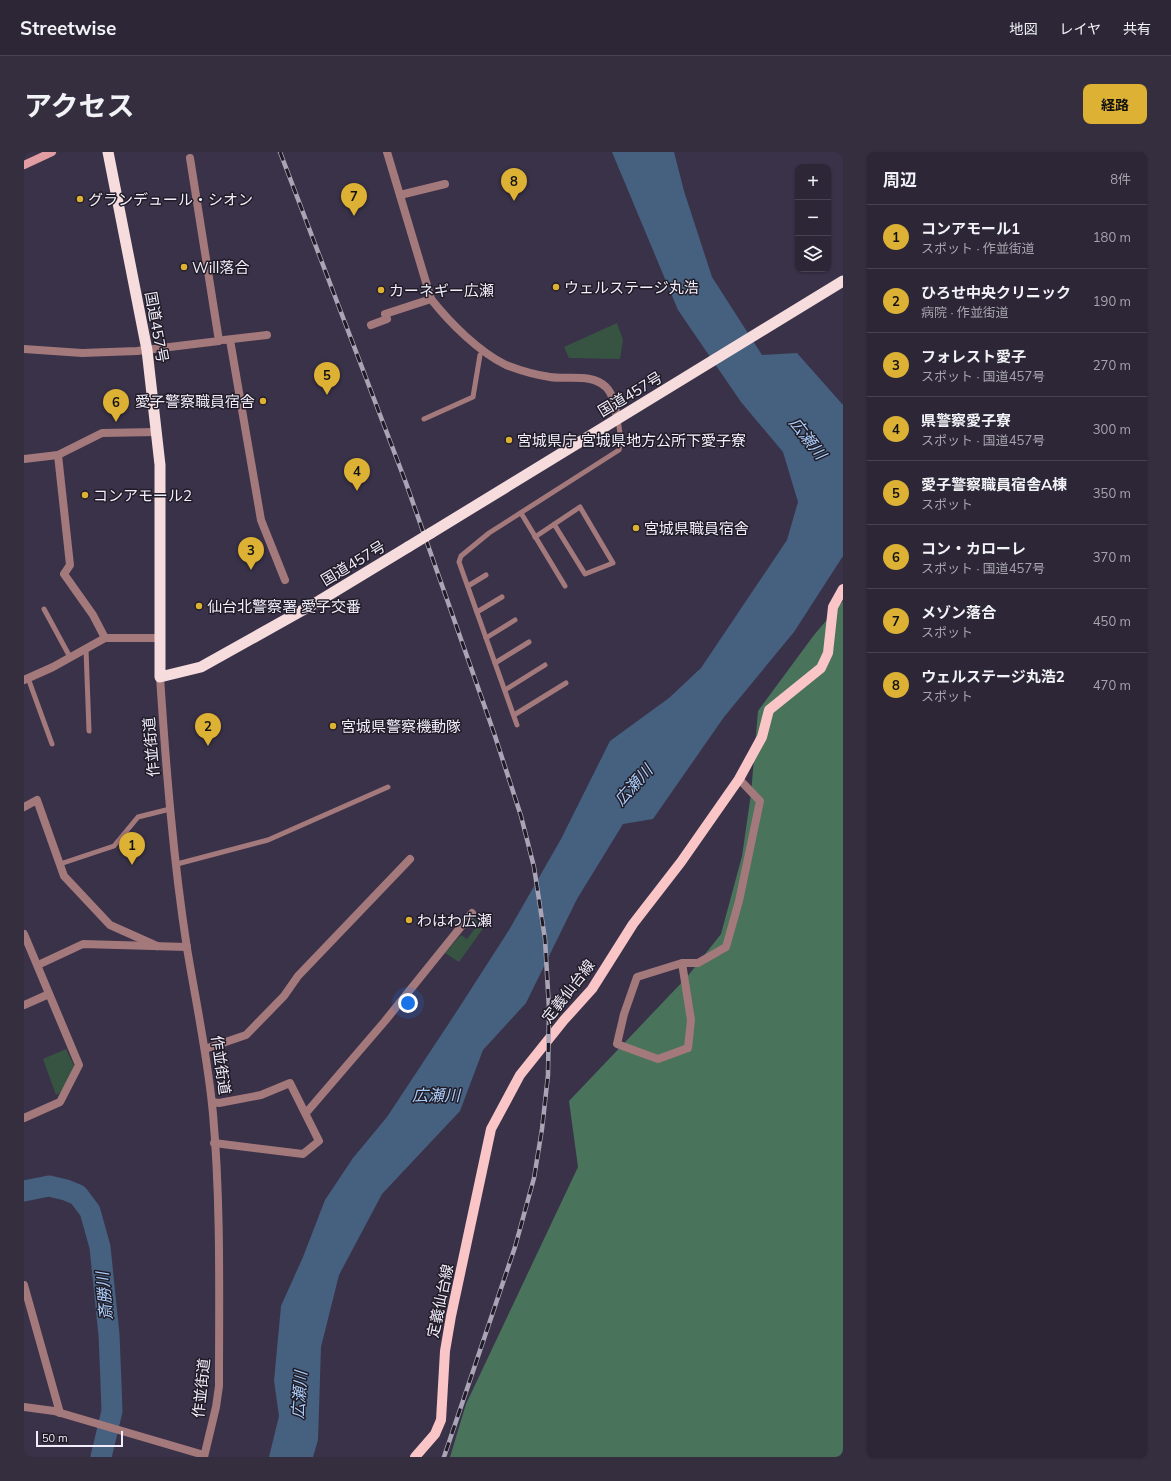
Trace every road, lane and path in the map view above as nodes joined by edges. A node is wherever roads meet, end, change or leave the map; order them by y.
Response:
1 (52, 152) edge
2 (108, 152) edge
3 (387, 152) edge
4 (190, 158) dead end
5 (24, 164) edge
6 (445, 184) dead end
7 (400, 195) junction
8 (843, 281) edge
9 (431, 299) junction
10 (371, 325) dead end
11 (267, 335) dead end
12 (230, 340) junction
13 (219, 341) junction
14 (24, 349) edge
15 (147, 350) junction
16 (481, 352) junction
17 (618, 418) junction
18 (424, 419) dead end
19 (156, 432) junction
20 (58, 455) junction
21 (24, 459) edge
22 (521, 514) junction
23 (554, 524) junction
24 (535, 537) junction
25 (486, 575) dead end
26 (285, 580) dead end
27 (468, 586) junction
28 (565, 586) dead end
29 (843, 589) edge
30 (502, 597) dead end
31 (44, 609) dead end
32 (477, 612) junction
33 (516, 620) dead end
34 (105, 638) junction
35 (160, 638) junction
36 (486, 638) junction
37 (529, 642) dead end
38 (86, 649) junction
39 (70, 657) junction
40 (495, 663) junction
41 (545, 665) dead end
42 (160, 677) junction
43 (26, 679) edge
44 (566, 683) dead end
45 (505, 690) junction
46 (514, 715) junction
47 (517, 725) dead end
48 (89, 731) dead end
49 (52, 744) dead end
50 (739, 779) junction
51 (388, 787) dead end
52 (24, 807) edge
53 (170, 809) junction
54 (410, 859) dead end
55 (60, 864) junction
56 (177, 864) junction
57 (472, 913) dead end
58 (24, 934) edge
59 (157, 946) junction
60 (187, 946) junction
61 (682, 963) junction
62 (38, 964) junction
63 (49, 994) junction
64 (24, 1005) edge
65 (205, 1049) junction
66 (212, 1102) junction
67 (306, 1113) junction
68 (24, 1118) edge
69 (214, 1143) junction
70 (24, 1285) edge
71 (24, 1407) edge
72 (60, 1413) junction
73 (204, 1456) edge
74 (415, 1457) edge

1 - 5 main road
2 - 15 highway, 国道457号
3 - 7 street
4 - 13 street
6 - 7 street
7 - 9 street
8 - 17 highway, 国道457号
9 - 10 street
9 - 16 street
11 - 12 street
12 - 13 street
12 - 26 street
13 - 15 street
14 - 15 street
15 - 19 highway, 国道457号
16 - 17 street
16 - 18 lane
17 - 22 lane
17 - 42 highway, 国道457号, bridge
19 - 20 street
19 - 35 highway, 国道457号
20 - 21 street
20 - 34 street
22 - 24 lane
22 - 27 lane
23 - 23 lane
23 - 24 lane
24 - 28 lane
25 - 27 lane
27 - 32 lane
29 - 50 main road, 定義仙台線
30 - 32 lane
31 - 39 lane
32 - 36 lane
33 - 36 lane
34 - 35 street
34 - 38 street
35 - 42 highway, 国道457号
36 - 40 lane
37 - 40 lane
38 - 39 street
38 - 48 lane
39 - 43 street
40 - 45 lane
41 - 45 lane
42 - 53 street, 作並街道
43 - 49 lane
44 - 46 lane
45 - 46 lane
46 - 47 lane
50 - 61 street
50 - 74 main road, 定義仙台線
51 - 56 lane
52 - 55 street
53 - 55 lane
53 - 56 street, 作並街道
54 - 65 street
55 - 59 street
56 - 60 street, 作並街道
57 - 67 street
58 - 62 street
59 - 60 street
59 - 62 street
60 - 65 street, 作並街道
61 - 61 street
62 - 63 street
63 - 64 street
63 - 68 street
65 - 66 street, 作並街道
66 - 67 street
66 - 69 street, 作並街道
67 - 69 street
69 - 73 street, 作並街道
70 - 72 street
71 - 72 street
72 - 73 street

